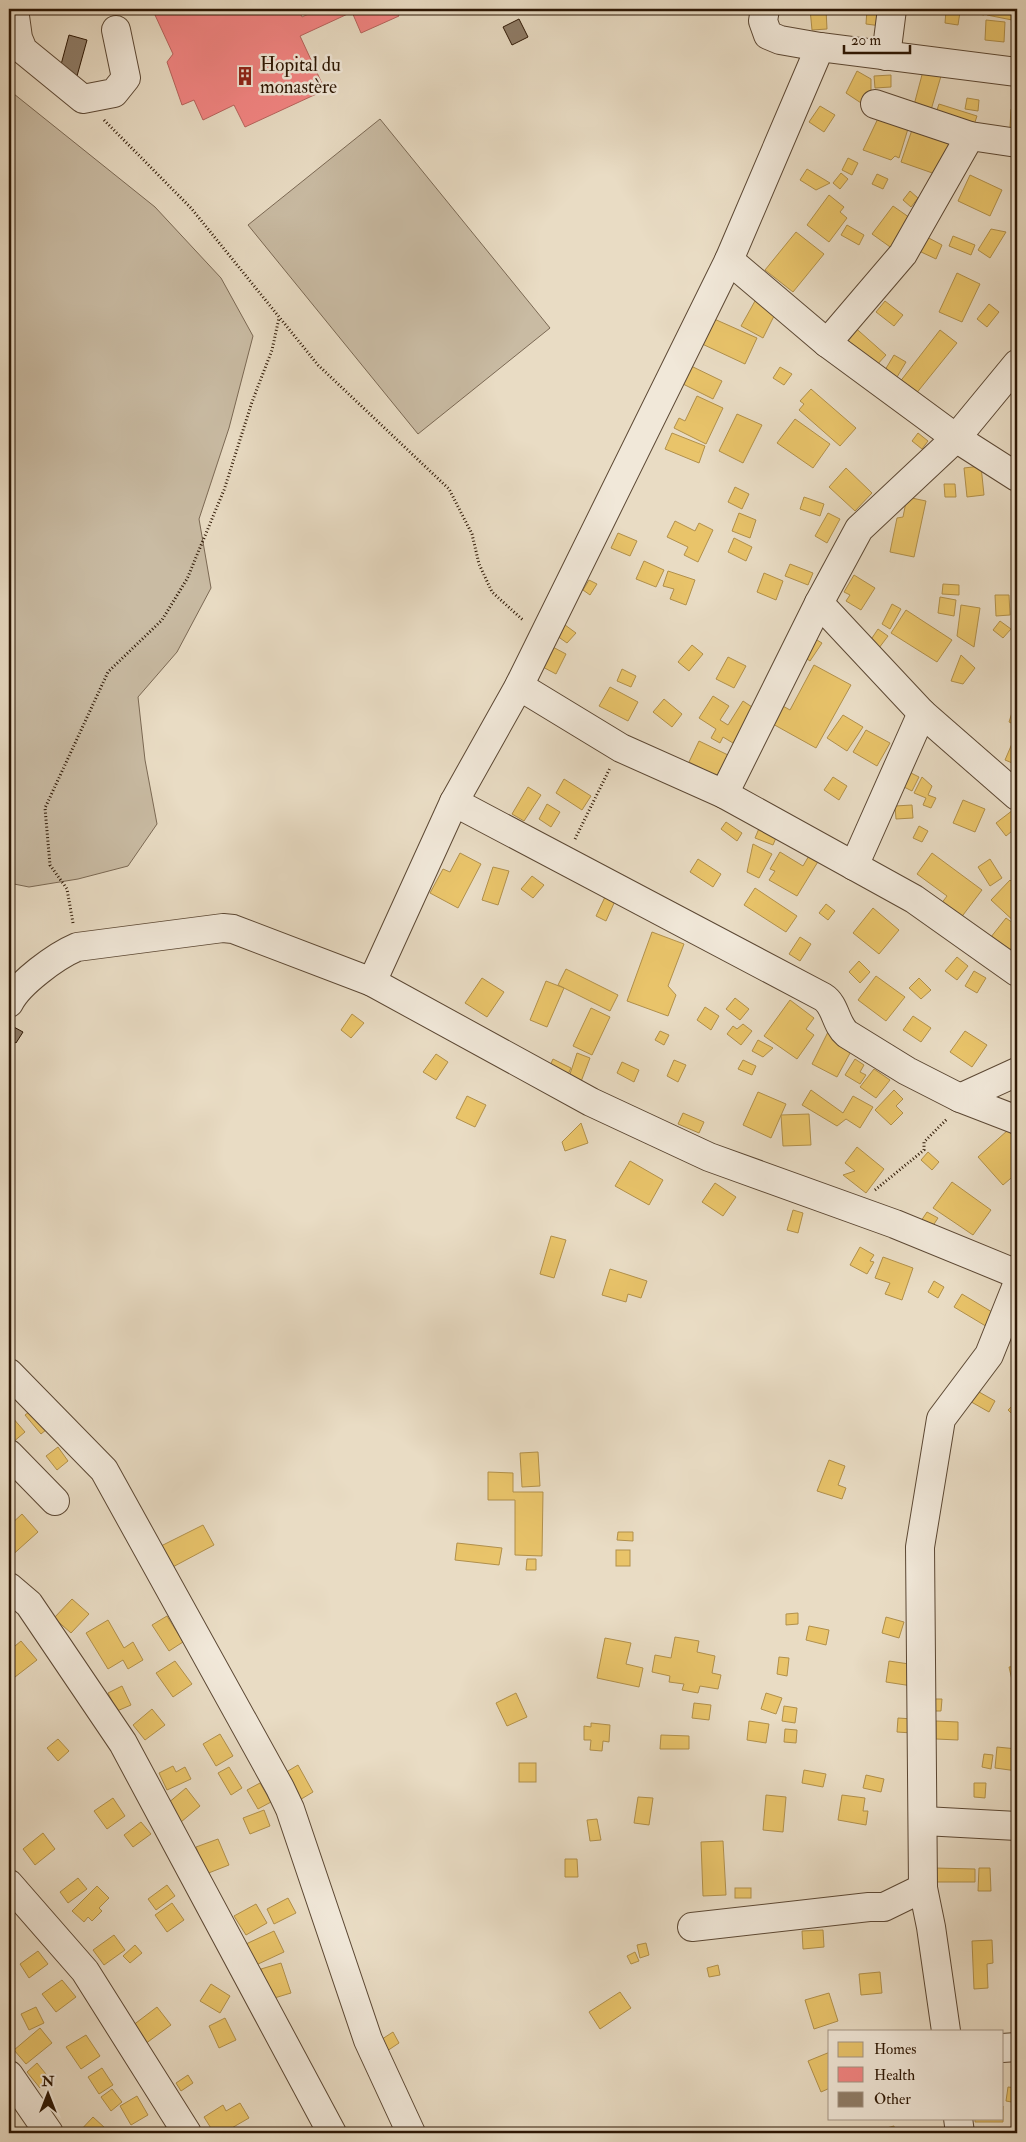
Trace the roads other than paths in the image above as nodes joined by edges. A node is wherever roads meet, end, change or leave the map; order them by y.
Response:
1 (14, 9) edge
2 (765, 9) edge
3 (892, 9) edge
4 (116, 30) dead end
5 (820, 47) junction
6 (886, 56) junction
7 (1017, 72) edge
8 (875, 104) dead end
9 (970, 136) junction
10 (1017, 143) edge
11 (729, 260) junction
12 (827, 343) junction
13 (1017, 364) edge
14 (956, 438) junction
15 (1017, 477) edge
16 (818, 604) junction
17 (519, 686) junction
18 (922, 713) junction
19 (724, 794) junction
20 (1017, 796) edge
21 (454, 802) junction
22 (854, 866) junction
23 (1017, 972) edge
24 (372, 982) junction
25 (11, 994) edge
26 (1017, 1072) edge
27 (964, 1099) junction
28 (1017, 1120) edge
29 (1017, 1274) edge
30 (1017, 1285) edge
31 (9, 1373) edge
32 (9, 1454) edge
33 (55, 1501) dead end
34 (9, 1586) edge
35 (924, 1821) junction
36 (1017, 1826) edge
37 (9, 1884) edge
38 (923, 1888) junction
39 (692, 1927) dead end
40 (946, 2030) edge
41 (1017, 2047) edge
42 (1004, 2048) edge
43 (9, 2075) edge
44 (958, 2120) edge
45 (49, 2133) edge
46 (187, 2133) edge
47 (332, 2133) edge
48 (411, 2133) edge
49 (960, 2133) edge

1 - 4 street
2 - 5 street
3 - 6 street
5 - 6 street
5 - 11 street
6 - 7 street
8 - 9 street
9 - 10 street
9 - 12 street
11 - 12 street
11 - 17 street
12 - 14 street
13 - 14 street
14 - 15 street
14 - 16 street
16 - 18 street
16 - 19 street
17 - 19 street
17 - 21 street
18 - 20 street
18 - 22 street
19 - 22 street
21 - 24 street
21 - 27 street
22 - 23 street
24 - 25 street
24 - 29 street
26 - 27 street
27 - 28 street
30 - 35 street
31 - 48 street
32 - 33 street
34 - 47 street
35 - 36 street
35 - 38 street
37 - 46 street
38 - 39 street
38 - 40 street
41 - 42 street
43 - 45 street
44 - 49 street

